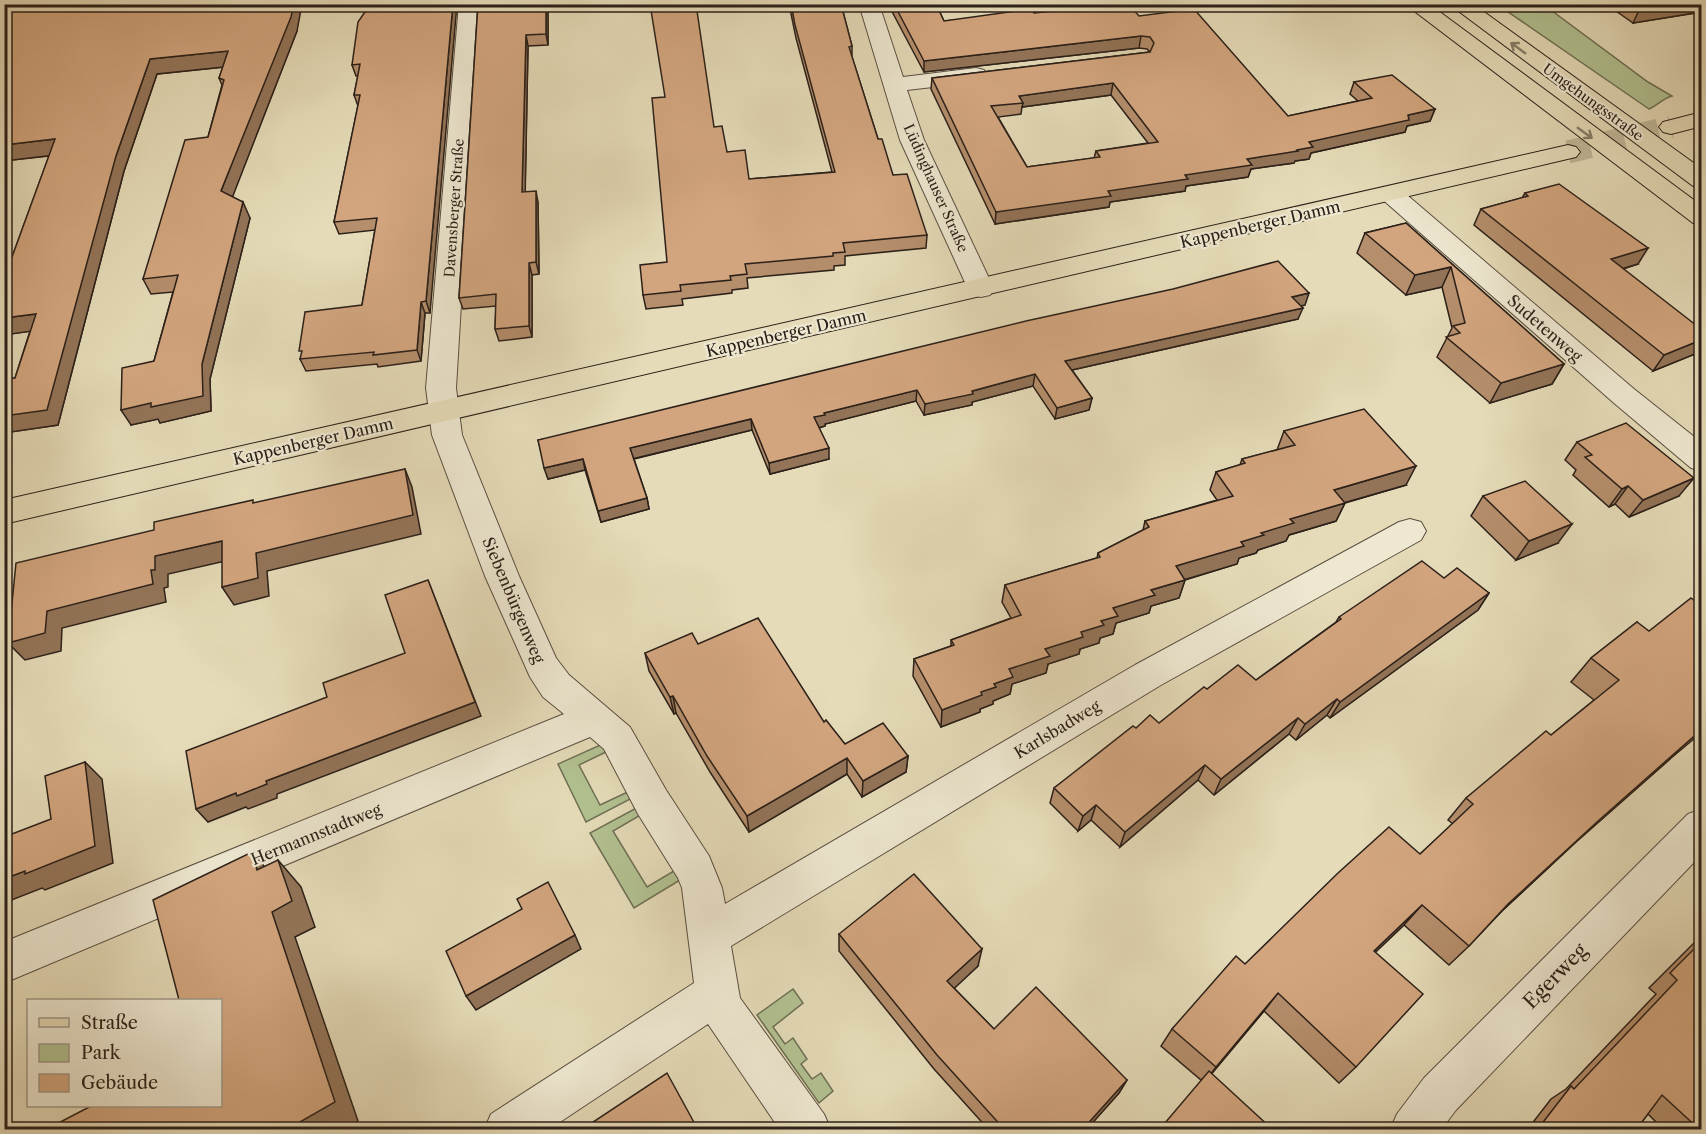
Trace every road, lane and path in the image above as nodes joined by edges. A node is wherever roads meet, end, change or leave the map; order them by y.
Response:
1 (469, 4) edge
2 (869, 4) edge
3 (1390, 4) edge
4 (1415, 4) edge
5 (1459, 4) edge
6 (1478, 14) edge
7 (999, 73) edge
8 (894, 85) junction
9 (1538, 98) junction
10 (1701, 119) edge
11 (1671, 127) tunnel mouth
12 (1568, 152) tunnel mouth
13 (1701, 181) edge
14 (1391, 194) junction
15 (1701, 218) edge
16 (981, 289) junction
17 (444, 411) junction
18 (1701, 460) edge
19 (4, 512) edge
20 (1410, 531) dead end
21 (595, 718) junction
22 (1701, 827) edge
23 (709, 936) junction
24 (4, 963) edge
25 (717, 993) junction
26 (507, 1130) edge
27 (808, 1130) edge
28 (1413, 1130) edge

1 - 17 street, Davensberger Straße
2 - 8 street, Lüdinghauser Straße
3 - 9 main road
4 - 9 main road
5 - 6 main road, Umgehungsstraße
13 -> 6 main road, Umgehungsstraße
7 - 8 street
8 - 16 street, Lüdinghauser Straße
9 -> 15 main road, Umgehungsstraße
10 - 11 main road
12 - 14 main road, Kappenberger Damm
14 - 16 main road, Kappenberger Damm
14 - 18 street, Sudetenweg
16 - 17 main road, Kappenberger Damm
17 - 19 main road, Kappenberger Damm
17 - 21 street, Siebenbürgenweg
20 - 23 street, Karlsbadweg
21 - 23 street, Siebenbürgenweg
21 - 24 street, Hermannstadtweg
22 - 28 street, Egerweg
23 - 25 street, Siebenbürgenweg
25 - 26 street
25 - 27 street, Siebenbürgenweg

